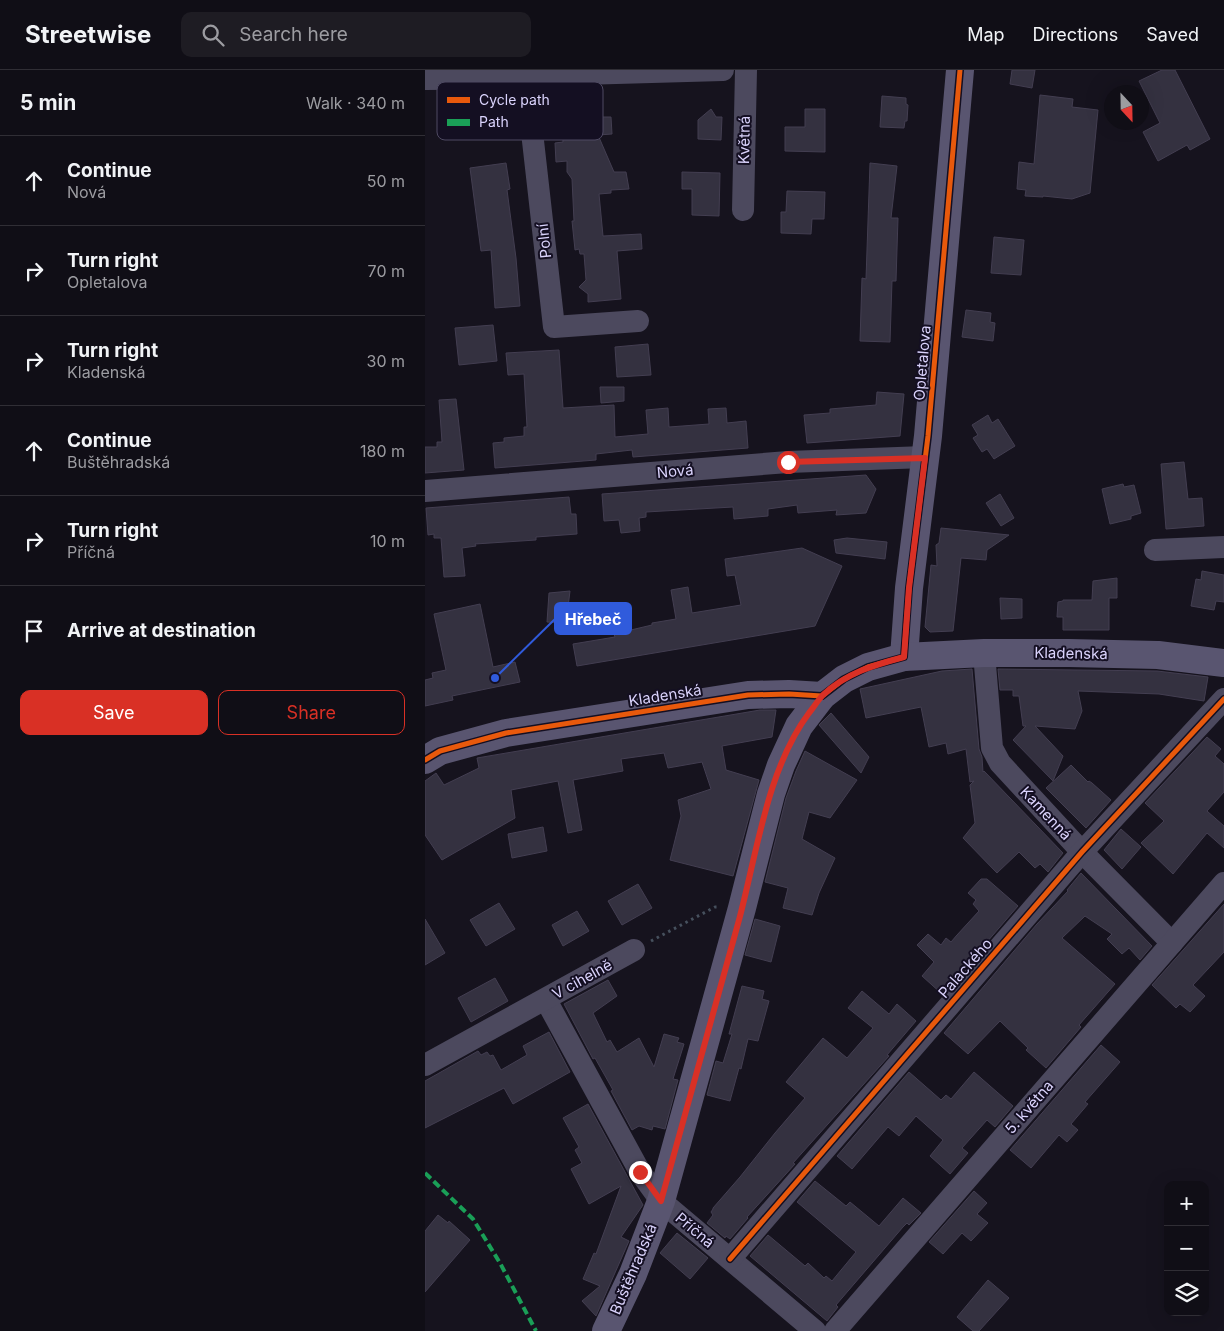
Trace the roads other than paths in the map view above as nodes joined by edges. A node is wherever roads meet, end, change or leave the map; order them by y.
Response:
1 (723, 70) edge
2 (745, 70) edge
3 (960, 70) edge
4 (525, 74) edge
5 (425, 78) edge
6 (533, 140) edge
7 (743, 210) dead end
8 (638, 321) dead end
9 (925, 458) junction
10 (425, 490) edge
11 (1224, 547) edge
12 (1155, 550) dead end
13 (984, 653) junction
14 (904, 657) junction
15 (1224, 663) edge
16 (822, 696) junction
17 (1224, 698) edge
18 (425, 760) edge
19 (1082, 852) junction
20 (1224, 883) edge
21 (1171, 943) junction
22 (634, 950) road end
23 (546, 1000) junction
24 (425, 1065) edge
25 (661, 1201) junction
26 (730, 1259) junction
27 (606, 1331) edge
28 (815, 1331) edge
29 (835, 1331) edge

1 - 4 street
2 - 7 street, Květná
3 - 9 street, Opletalova
4 - 5 street
6 - 8 street, Polní
9 - 10 street, Nová
9 - 14 street, Opletalova
11 - 12 street
13 - 14 street, Kladenská
13 - 15 street, Kladenská
13 - 19 street, Kamenná
14 - 16 street, Kladenská
16 - 18 street, Kladenská
16 - 25 street, Buštěhradská
17 - 19 street, Palackého
19 - 21 street, Kamenná
19 - 26 street, Palackého
20 - 21 street, 5. května
21 - 29 street, 5. května
22 - 23 street, V cihelně
23 - 24 street, V cihelně
23 - 25 street, Příčná
25 - 26 street, Příčná
25 - 27 street, Buštěhradská
26 - 28 street, Příčná

